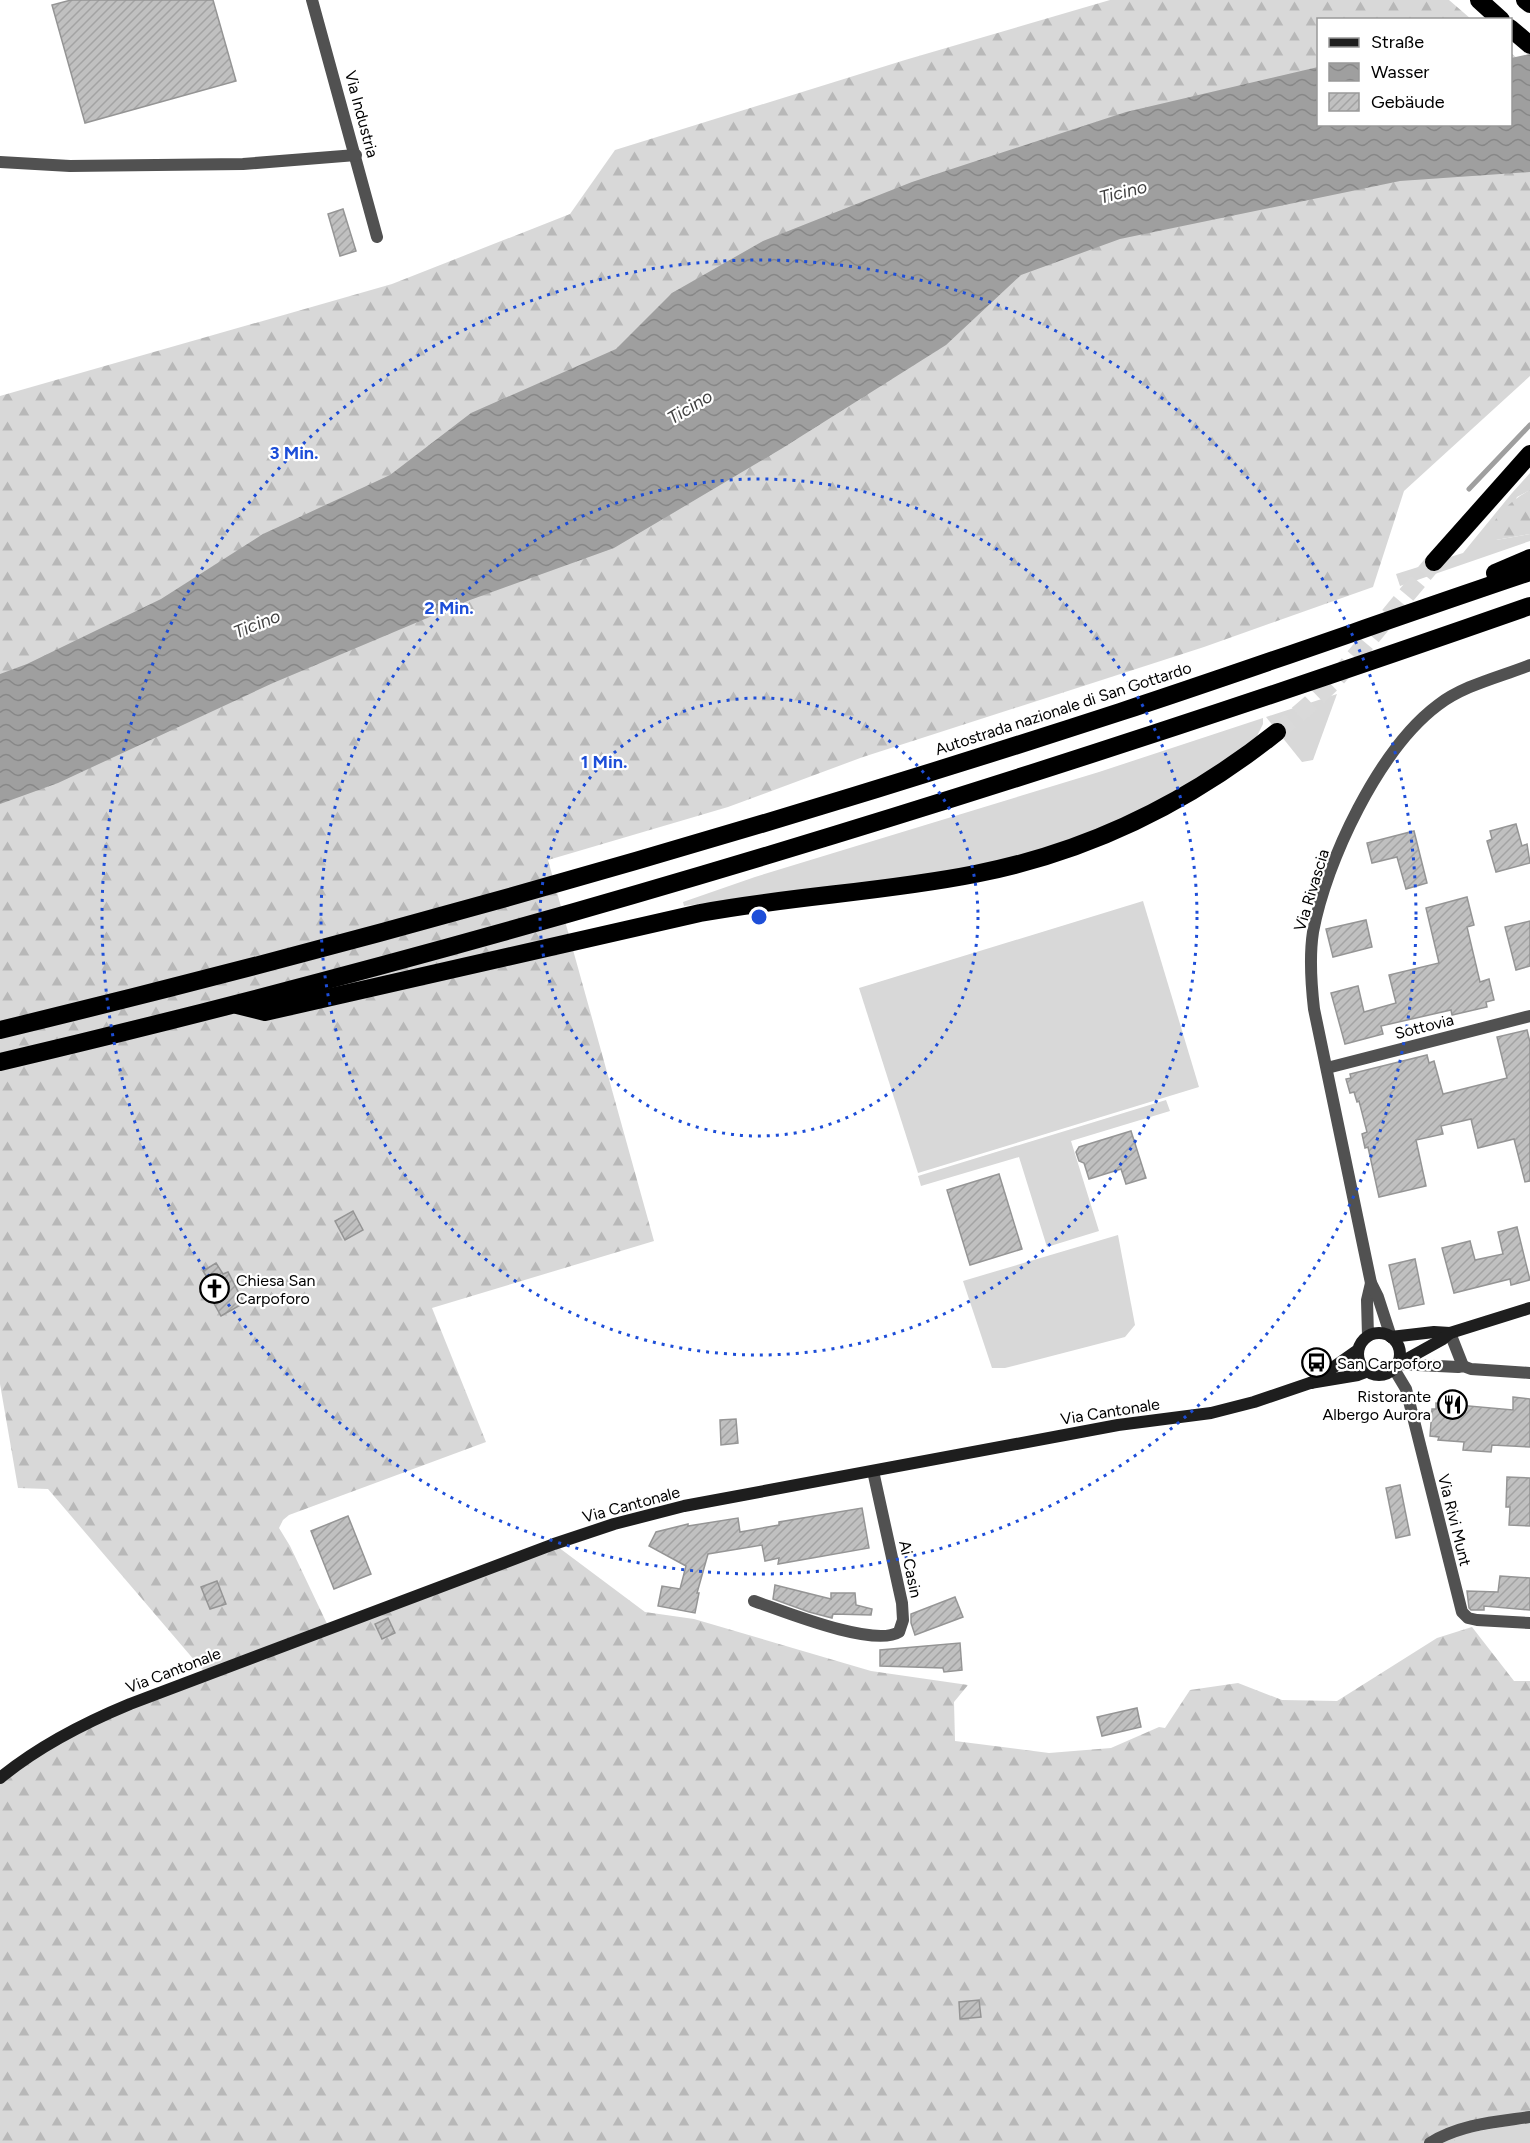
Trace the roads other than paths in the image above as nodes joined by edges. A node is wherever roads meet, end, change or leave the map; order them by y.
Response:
1 (312, 0) edge
2 (1479, 0) edge
3 (1525, 0) edge
4 (1530, 4) edge
5 (1499, 18) edge
6 (1512, 30) edge
7 (1530, 45) edge
8 (356, 155) junction
9 (0, 162) edge
10 (377, 237) dead end
11 (1530, 454) edge
12 (1530, 558) edge
13 (1434, 562) tunnel mouth
14 (1530, 572) edge
15 (1530, 606) edge
16 (1389, 620) junction
17 (1530, 665) edge
18 (1277, 732) tunnel mouth
19 (232, 1004) junction
20 (1530, 1016) edge
21 (0, 1029) edge
22 (0, 1062) edge
23 (1327, 1068) junction
24 (1371, 1283) junction
25 (1530, 1308) edge
26 (1450, 1333) junction
27 (1368, 1336) junction
28 (1391, 1337) junction
29 (1358, 1350) junction
30 (1396, 1366) junction
31 (1463, 1366) junction
32 (1366, 1372) junction
33 (1530, 1373) edge
34 (1310, 1383) junction
35 (873, 1471) junction
36 (754, 1601) dead end
37 (1530, 1623) edge
38 (0, 1778) edge
39 (1530, 2117) edge
40 (1430, 2143) edge

1 - 8 street, Via Industria
2 - 5 highway
3 - 4 highway
6 - 7 highway
8 - 9 street
8 - 10 street, Via Industria
11 - 13 highway
12 - 16 highway
14 - 16 highway
15 - 19 highway
16 - 21 highway, Autostrada nazionale di San Gottardo
17 - 23 street, Via Rivascia
18 - 19 highway
19 - 22 highway
20 - 23 street, Sottovia
23 - 24 street, Via Rivascia
24 - 27 street, Via Rivascia
24 - 28 street, Via Rivascia
25 - 26 main road
26 - 28 main road
26 - 30 main road
26 - 31 street
27 - 28 main road
27 - 29 main road
28 - 30 main road
29 - 32 main road
29 - 34 main road, Via Cantonale
30 - 31 street
30 - 32 main road
30 - 37 street, Via Rivi Munt
31 - 33 street
32 - 34 main road, Via Cantonale
34 - 35 main road, Via Cantonale
35 - 36 street, Ai Casin
35 - 38 main road, Via Cantonale
39 - 40 street

